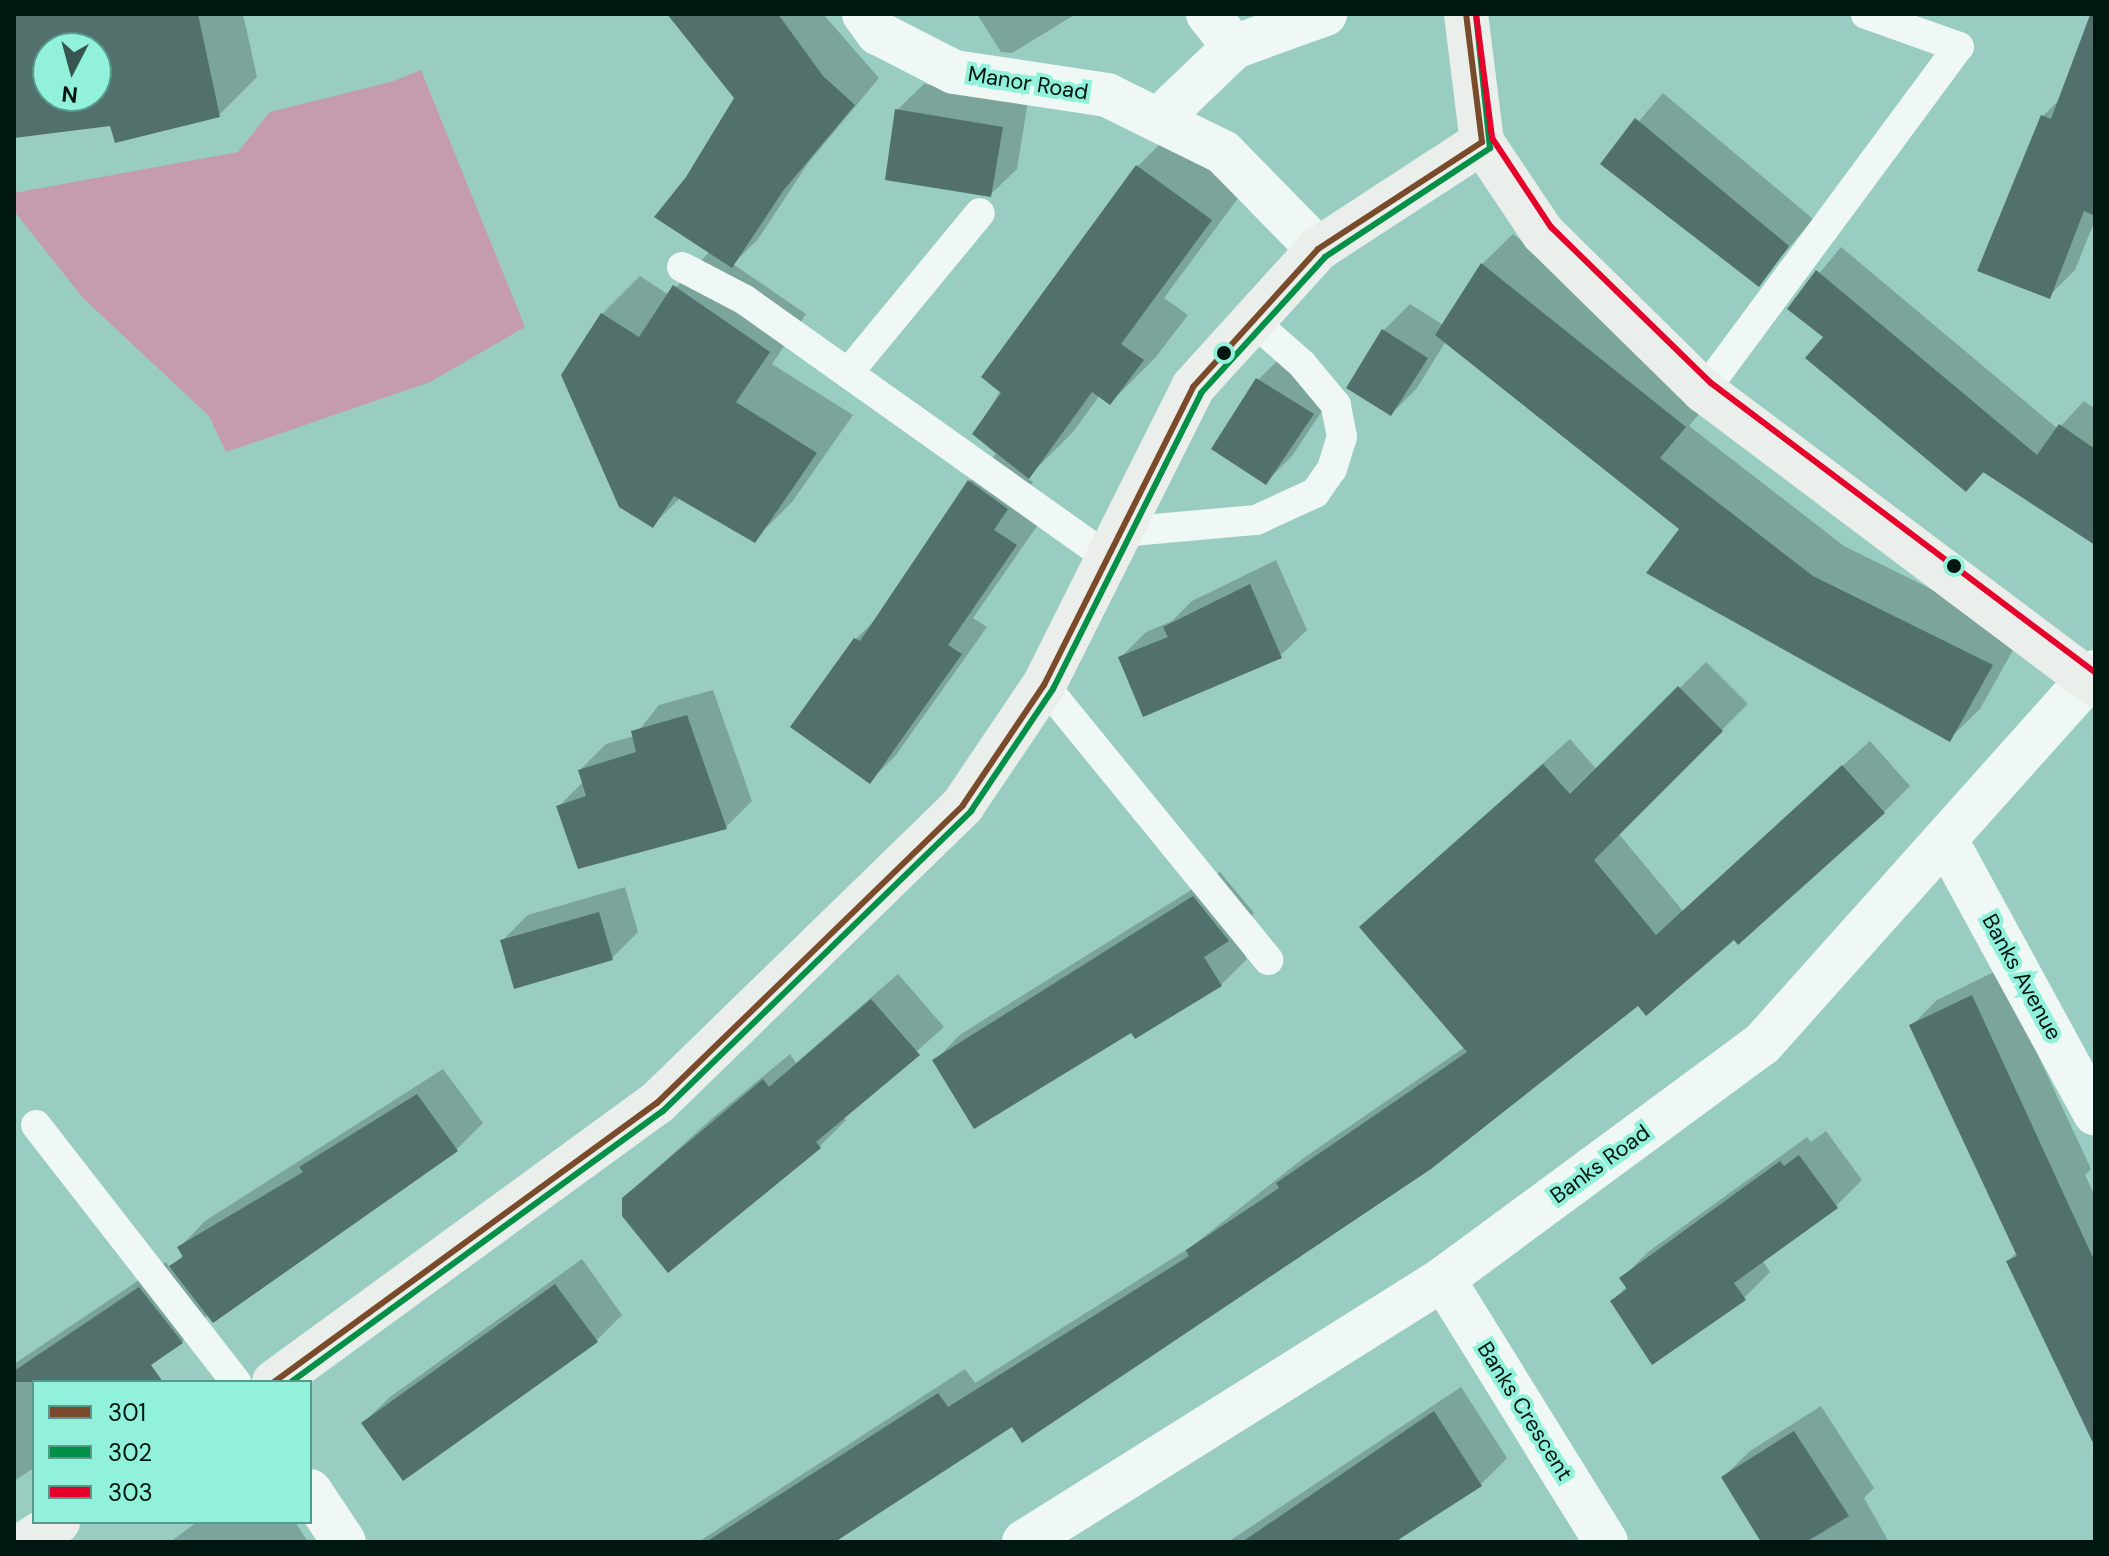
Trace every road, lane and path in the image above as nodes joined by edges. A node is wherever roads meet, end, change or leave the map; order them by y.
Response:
1 (864, 14) edge
2 (1325, 14) edge
3 (1466, 14) edge
4 (1866, 14) edge
5 (1221, 30) edge
6 (1158, 120) junction
7 (1482, 142) junction
8 (980, 213) dead end
9 (1318, 249) junction
10 (682, 267) dead end
11 (1253, 321) junction
12 (848, 373) junction
13 (1704, 391) junction
14 (1114, 545) junction
15 (2093, 680) edge
16 (1044, 685) junction
17 (1947, 842) junction
18 (1268, 960) dead end
19 (2095, 1113) edge
20 (36, 1125) dead end
21 (1443, 1279) junction
22 (234, 1380) edge
23 (277, 1380) edge
24 (312, 1494) edge
25 (55, 1524) edge
26 (27, 1542) edge
27 (344, 1542) edge
28 (1024, 1542) edge
29 (1606, 1542) edge

1 - 6 street, Manor Road
2 - 5 street
3 - 7 street
4 - 13 lane
5 - 6 street
6 - 9 street, Manor Road
7 - 9 street
7 - 13 street
8 - 12 lane
9 - 11 street
10 - 12 lane
11 - 14 street
11 - 14 lane
12 - 14 lane
13 - 15 street
14 - 16 street
15 - 17 street, Banks Road
16 - 18 lane
16 - 23 street
17 - 19 street, Banks Avenue
17 - 21 street, Banks Road
20 - 22 lane
21 - 28 street, Banks Road
21 - 29 street, Banks Crescent
24 - 27 street
25 - 26 street

